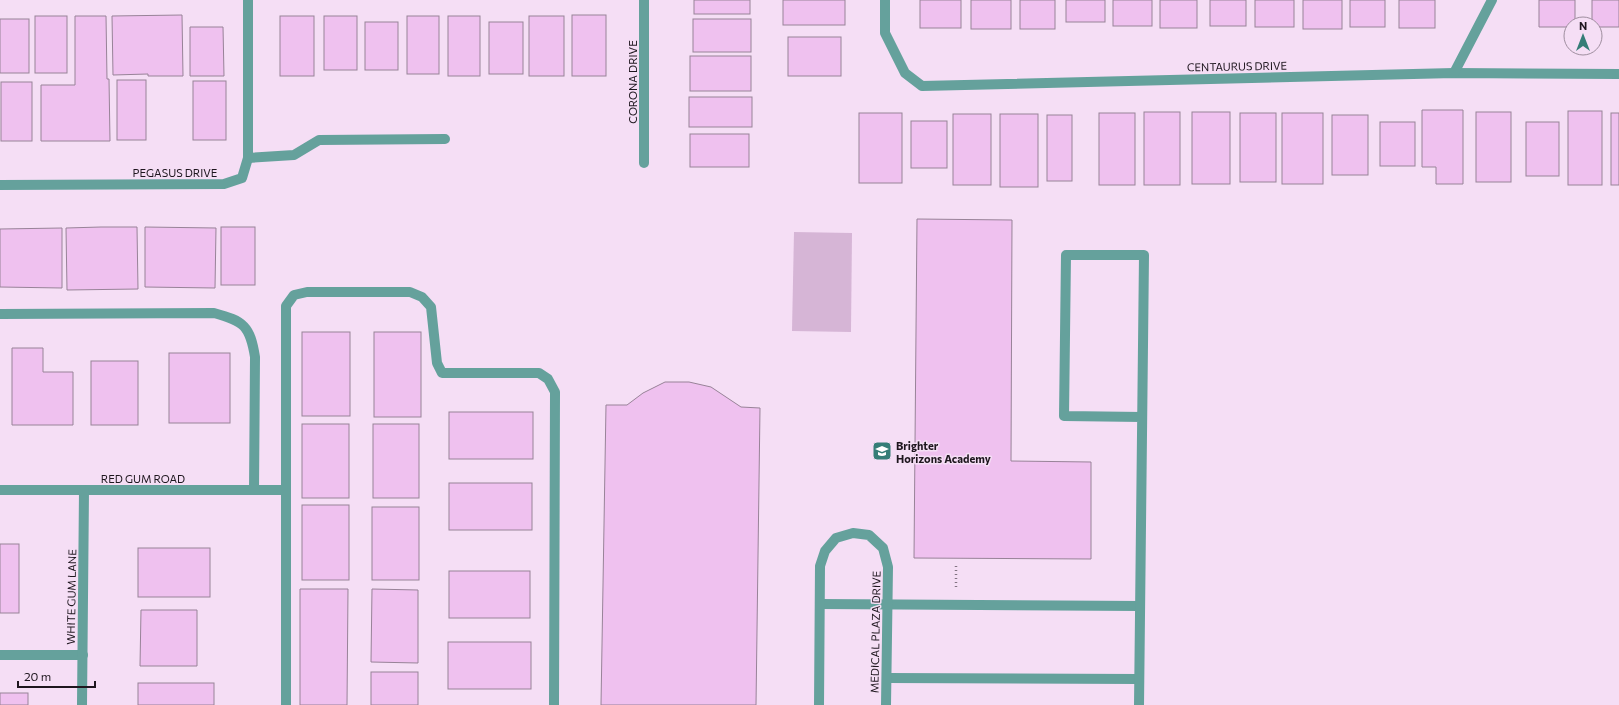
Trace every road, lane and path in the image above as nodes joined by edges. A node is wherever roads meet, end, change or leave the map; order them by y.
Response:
1 (248, 0) edge
2 (644, 0) edge
3 (885, 0) edge
4 (1492, 0) edge
5 (1454, 73) junction
6 (1619, 74) edge
7 (445, 139) dead end
8 (248, 158) junction
9 (644, 163) dead end
10 (0, 185) edge
11 (0, 314) edge
12 (1142, 417) junction
13 (0, 490) edge
14 (84, 490) junction
15 (254, 490) junction
16 (286, 490) junction
17 (956, 566) dead end
18 (956, 591) dead end
19 (820, 604) junction
20 (888, 606) junction
21 (1140, 606) junction
22 (0, 655) edge
23 (83, 655) junction
24 (887, 678) junction
25 (1139, 679) junction
26 (82, 705) edge
27 (286, 705) edge
28 (554, 705) edge
29 (819, 705) edge
30 (886, 705) edge
31 (1139, 705) edge

1 - 8 street, PEGASUS DRIVE
2 - 9 street, CORONA DRIVE
3 - 5 street, CENTAURUS DRIVE
4 - 5 street
5 - 6 street, CENTAURUS DRIVE
7 - 8 street
8 - 10 street, PEGASUS DRIVE
11 - 15 street
12 - 12 street
12 - 21 street
13 - 14 street, RED GUM ROAD
14 - 15 street, RED GUM ROAD
14 - 23 street, WHITE GUM LANE
15 - 16 street, RED GUM ROAD
16 - 27 street
16 - 28 street
17 - 18 path
19 - 20 street
19 - 20 street, MEDICAL PLAZA DRIVE
19 - 29 street
20 - 21 street
20 - 24 street, MEDICAL PLAZA DRIVE
21 - 25 street
22 - 23 street
23 - 26 street, WHITE GUM LANE
24 - 25 street
24 - 30 street, MEDICAL PLAZA DRIVE
25 - 31 street

